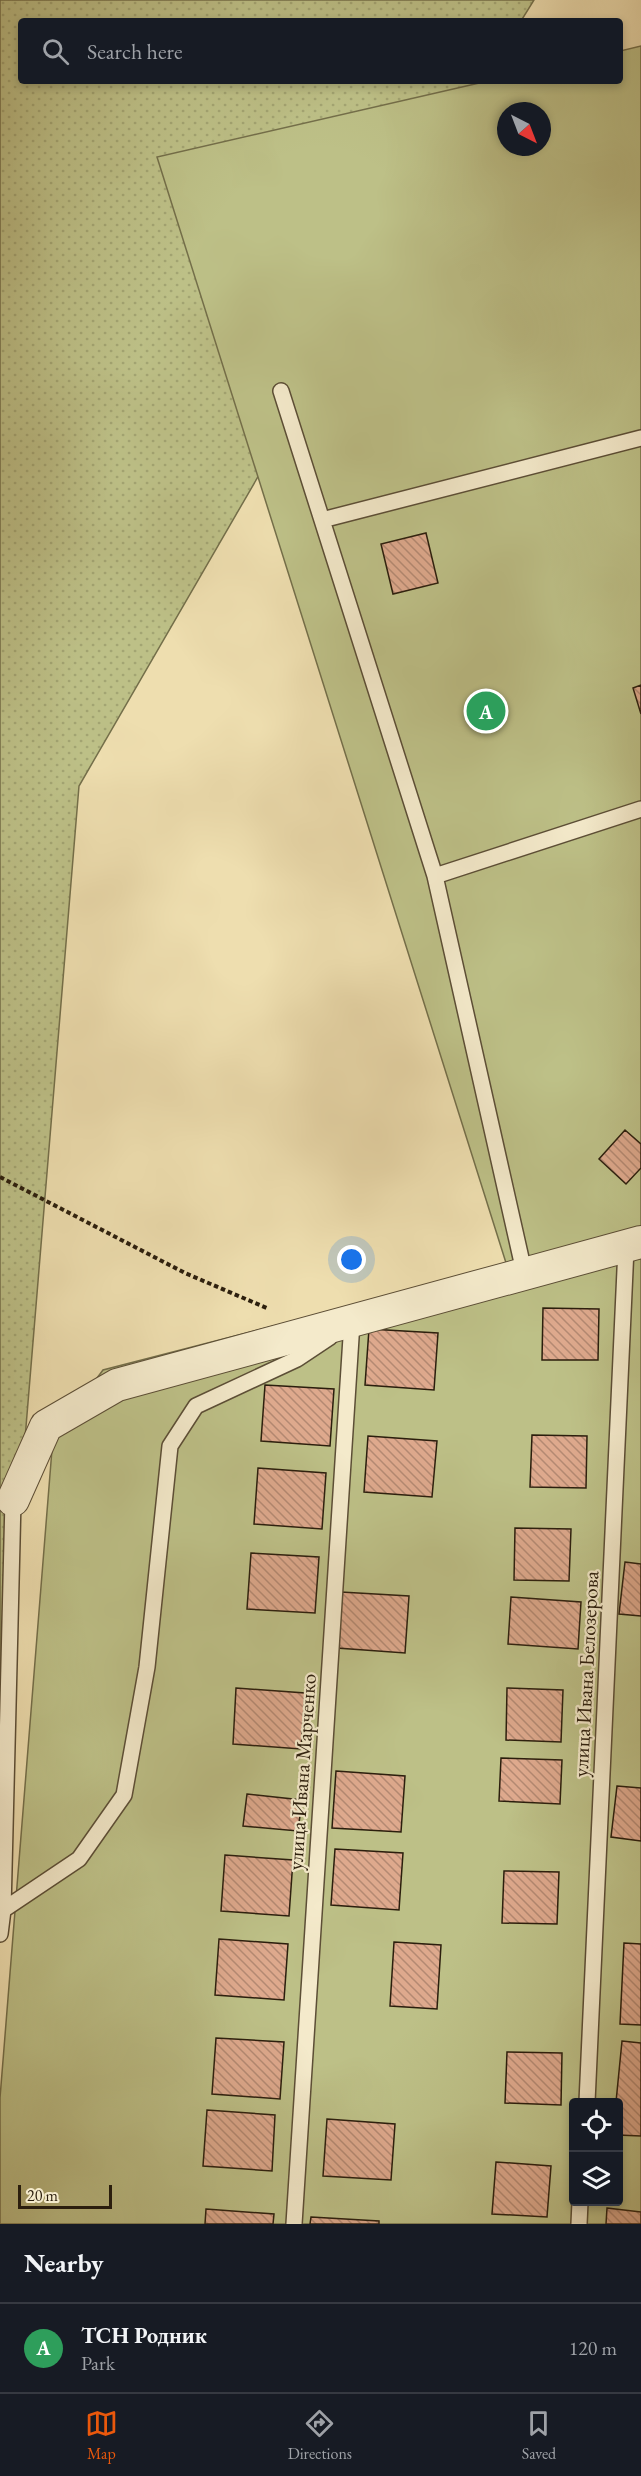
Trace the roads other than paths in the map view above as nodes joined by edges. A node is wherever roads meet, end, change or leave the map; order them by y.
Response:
1 (281, 391) dead end
2 (641, 438) edge
3 (322, 520) junction
4 (641, 809) edge
5 (435, 876) junction
6 (633, 1245) edge
7 (525, 1276) junction
8 (352, 1322) junction
9 (13, 1500) joint
10 (3, 1911) junction
11 (0, 1934) edge
12 (587, 2098) edge
13 (580, 2206) edge
14 (294, 2224) edge
15 (579, 2224) edge

1 - 3 lane
2 - 3 lane
3 - 5 lane
4 - 5 lane
5 - 7 lane
6 - 7 street
6 - 12 lane, улица Ивана Белозерова
7 - 8 street
8 - 9 street
8 - 10 lane
8 - 14 lane, улица Ивана Марченко
9 - 10 lane
10 - 11 lane
13 - 15 lane

